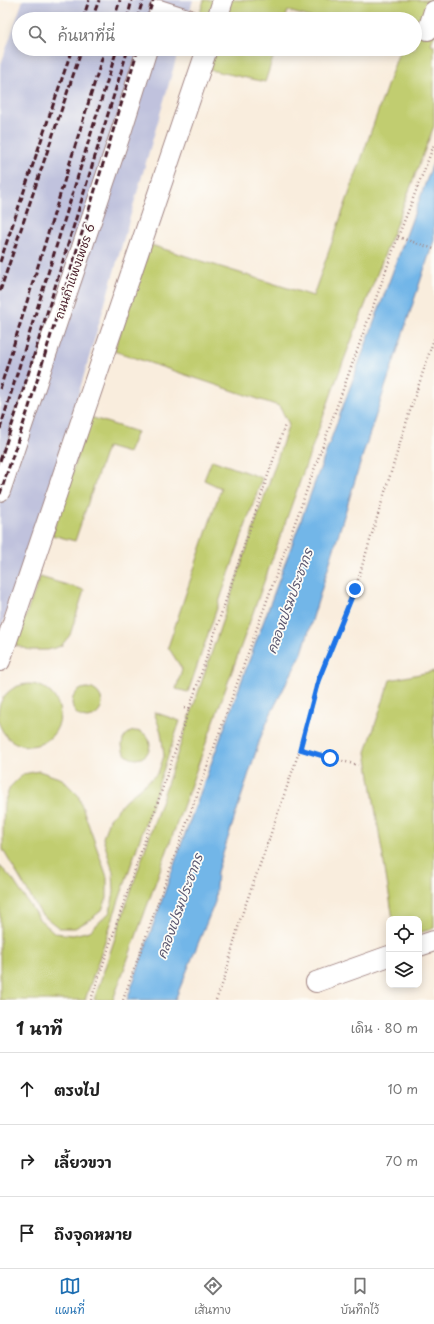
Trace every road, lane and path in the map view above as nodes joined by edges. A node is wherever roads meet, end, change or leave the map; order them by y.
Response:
1 (223, 0) edge
2 (219, 12) edge
3 (145, 56) edge
4 (205, 56) edge
5 (434, 145) edge
6 (398, 237) junction
7 (434, 249) edge
8 (434, 339) edge
9 (285, 425) dead end
10 (0, 491) edge
11 (0, 661) edge
12 (184, 708) dead end
13 (189, 709) junction
14 (300, 749) junction
15 (358, 765) dead end
16 (434, 940) edge
17 (422, 945) edge
18 (386, 957) edge
19 (316, 982) dead end
20 (91, 1000) edge
21 (123, 1000) edge
22 (216, 1000) edge

1 - 2 street
3 - 10 street, ถนนกำแพงเพชร 6
4 - 11 street
5 - 6 path
6 - 7 path
6 - 21 path
8 - 14 path
9 - 13 path
12 - 13 path
13 - 20 path
14 - 15 path
14 - 22 path
16 - 17 street
18 - 19 street

